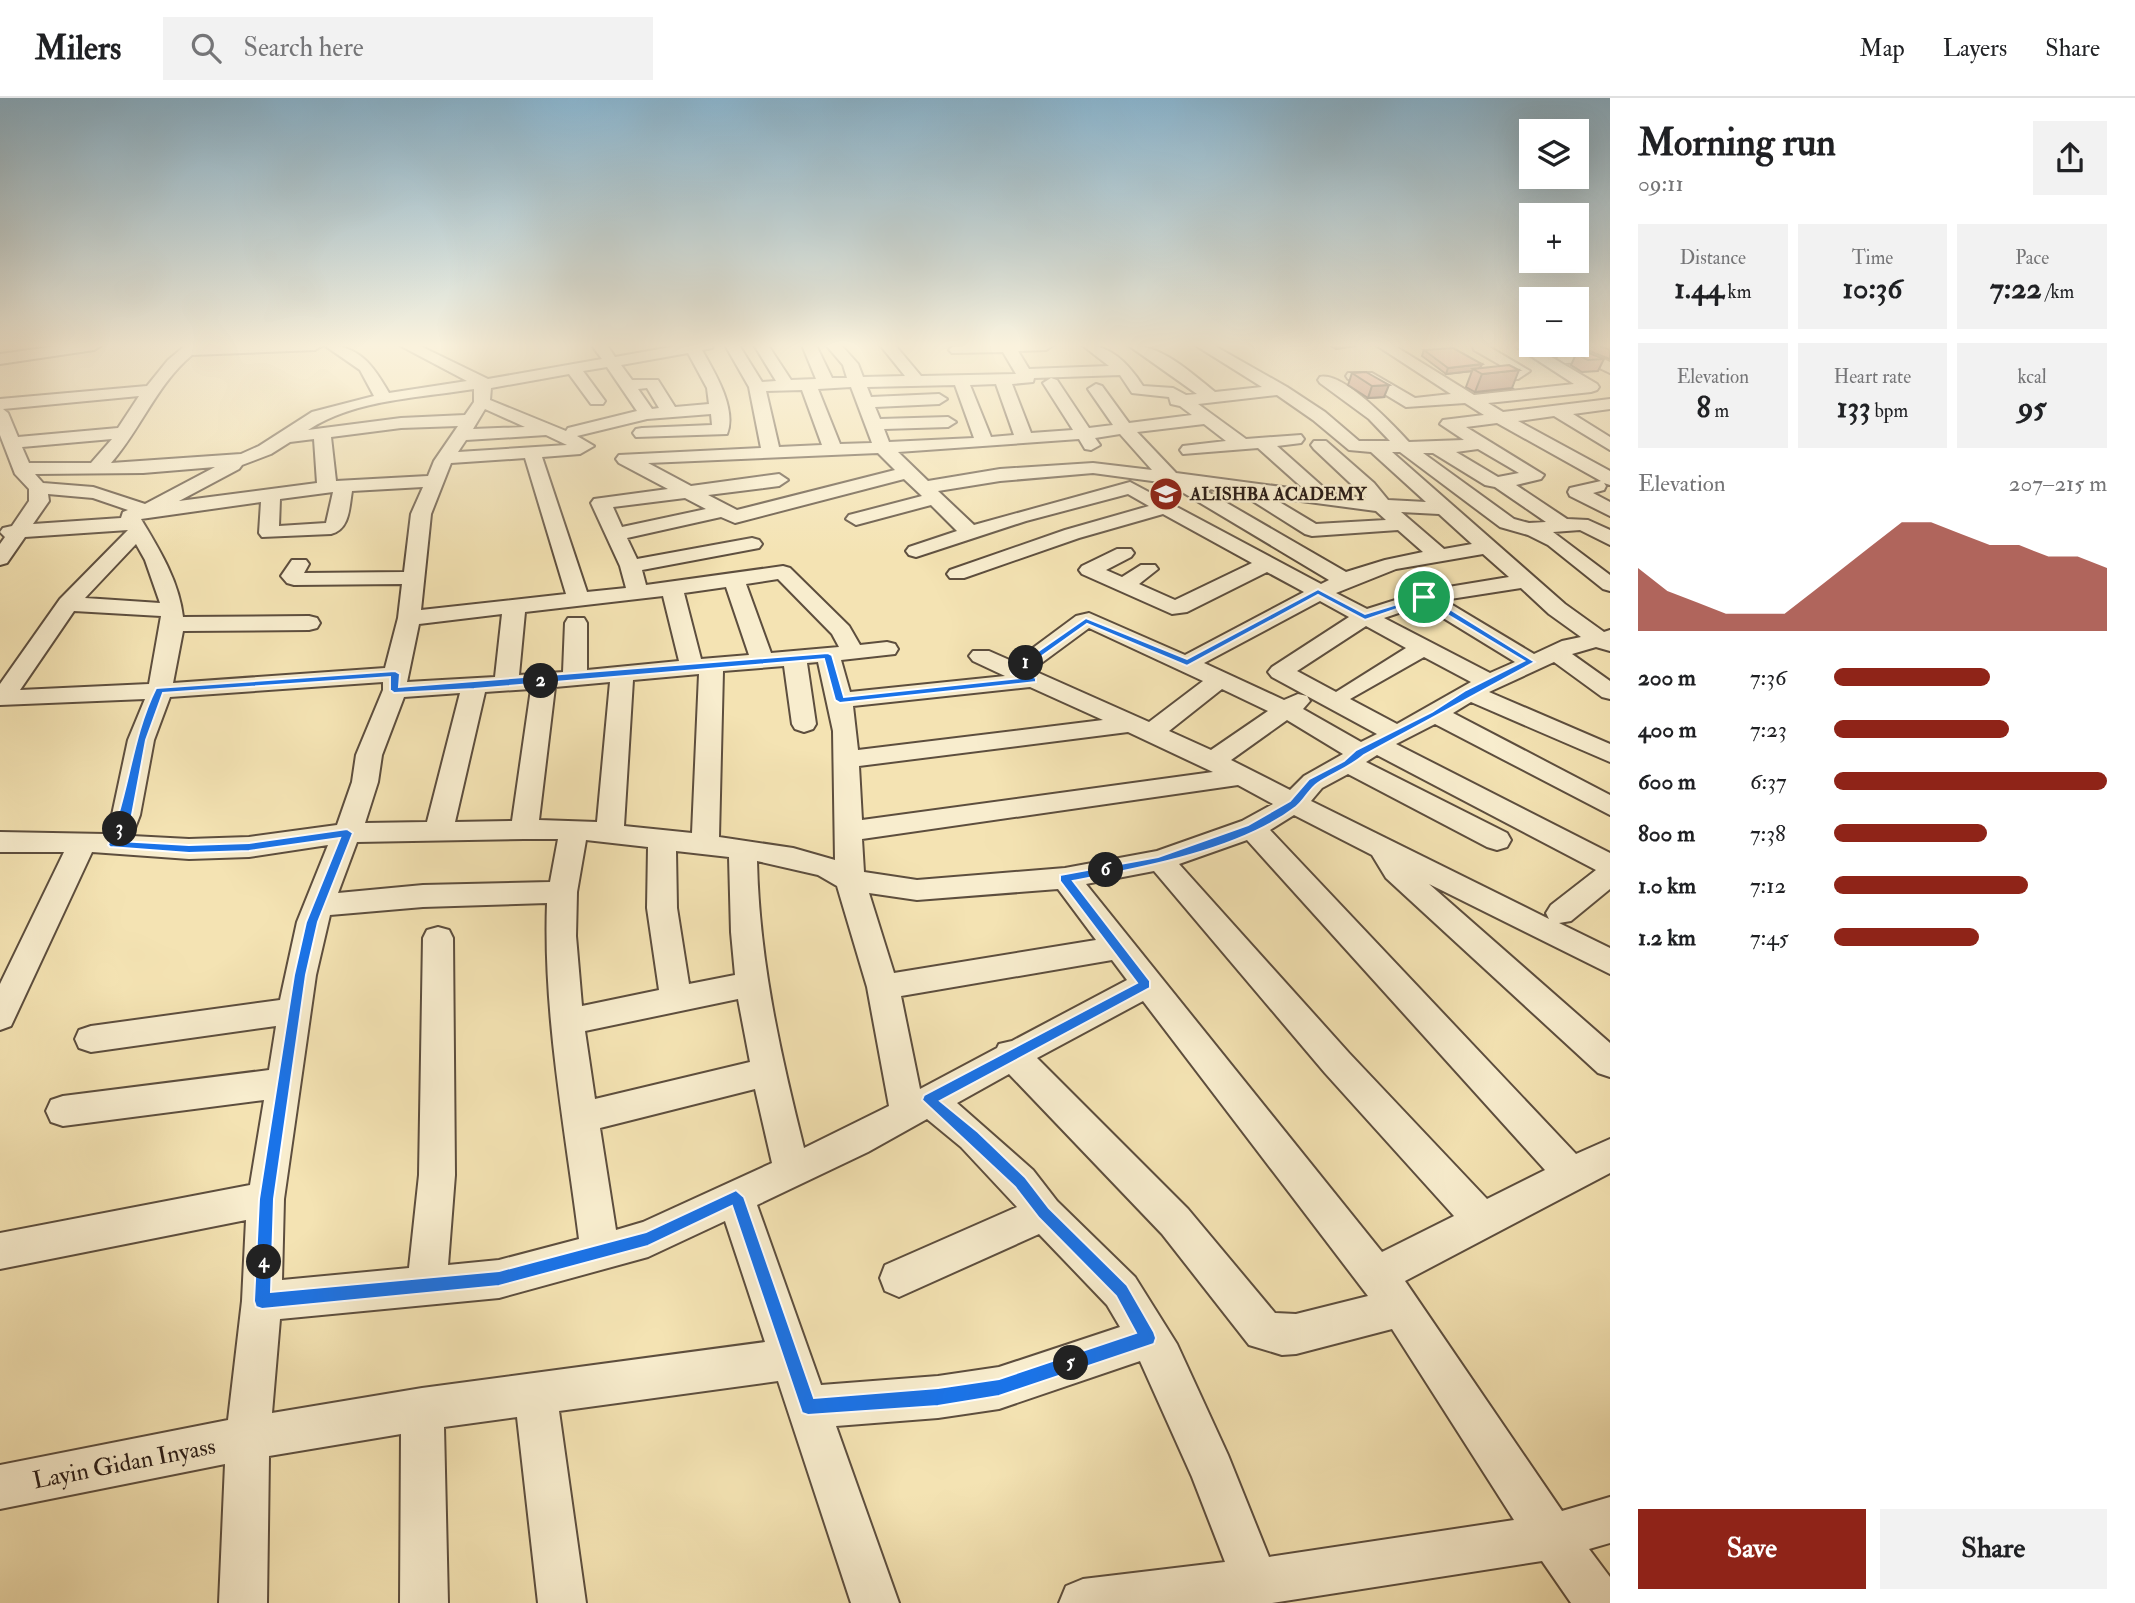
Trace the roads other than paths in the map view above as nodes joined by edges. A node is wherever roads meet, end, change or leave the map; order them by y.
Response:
1 (2, 415) edge
2 (135, 415) edge
3 (324, 415) edge
4 (439, 415) edge
5 (460, 415) edge
6 (478, 415) edge
7 (642, 415) edge
8 (720, 415) edge
9 (760, 415) edge
10 (816, 415) edge
11 (870, 415) edge
12 (946, 415) edge
13 (966, 415) edge
14 (1015, 415) edge
15 (1071, 415) edge
16 (1124, 415) edge
17 (1206, 415) edge
18 (1318, 415) edge
19 (1376, 415) edge
20 (1496, 415) edge
21 (1513, 415) edge
22 (1565, 415) edge
23 (1499, 417) junction
24 (1210, 418) junction
25 (948, 422) junction
26 (466, 423) junction
27 (873, 424) junction
28 (1166, 424) junction
29 (1610, 424) edge
30 (1584, 427) junction
31 (1125, 429) junction
32 (721, 430) junction
33 (553, 431) junction
34 (574, 432) dead end
35 (125, 433) junction
36 (322, 434) junction
37 (1082, 434) junction
38 (285, 437) junction
39 (1024, 439) junction
40 (1295, 439) dead end
41 (591, 440) dead end
42 (1541, 440) junction
43 (1263, 443) junction
44 (970, 444) junction
45 (1610, 444) edge
46 (1243, 445) junction
47 (1320, 445) dead end
48 (1485, 446) junction
49 (9, 447) edge
50 (882, 447) junction
51 (1376, 447) junction
52 (1404, 447) junction
53 (1437, 448) junction
54 (825, 450) junction
55 (1189, 450) junction
56 (532, 452) junction
57 (765, 453) junction
58 (722, 454) junction
59 (244, 459) junction
60 (95, 469) junction
61 (908, 471) junction
62 (996, 471) junction
63 (1112, 471) junction
64 (1166, 475) junction
65 (29, 478) junction
66 (0, 480) edge
67 (779, 480) junction
68 (1218, 482) junction
69 (1604, 482) edge
70 (1501, 483) junction
71 (335, 487) junction
72 (1243, 487) junction
73 (844, 488) junction
74 (688, 491) junction
75 (930, 493) junction
76 (271, 495) junction
77 (1325, 498) junction
78 (795, 501) junction
79 (1382, 506) junction
80 (1166, 507) junction
81 (1444, 508) junction
82 (1610, 510) edge
83 (724, 511) junction
84 (1041, 511) junction
85 (856, 519) dead end
86 (139, 522) junction
87 (1404, 524) junction
88 (1565, 526) junction
89 (22, 530) junction
90 (1342, 530) junction
91 (1534, 530) junction
92 (971, 533) junction
93 (0, 534) edge
94 (617, 534) junction
95 (1610, 539) edge
96 (751, 544) dead end
97 (1487, 547) junction
98 (916, 551) dead end
99 (1124, 554) dead end
100 (1440, 556) junction
101 (0, 559) edge
102 (299, 564) dead end
103 (1267, 564) junction
104 (1392, 564) junction
105 (630, 566) junction
106 (1148, 569) dead end
107 (957, 574) dead end
108 (414, 578) junction
109 (734, 580) junction
110 (1344, 580) junction
111 (1525, 581) junction
112 (1610, 585) edge
113 (1122, 586) junction
114 (672, 588) junction
115 (1318, 592) junction
116 (638, 593) junction
117 (1424, 597) junction
118 (579, 600) junction
119 (68, 604) junction
120 (514, 608) junction
121 (172, 617) junction
122 (1365, 617) junction
123 (409, 618) junction
124 (309, 623) dead end
125 (576, 623) dead end
126 (1606, 641) edge
127 (1424, 647) junction
128 (887, 649) dead end
129 (1555, 652) junction
130 (854, 653) junction
131 (828, 655) junction
132 (981, 656) dead end
133 (795, 659) junction
134 (764, 662) junction
135 (1531, 662) junction
136 (1187, 663) junction
137 (701, 668) junction
138 (622, 674) junction
139 (1024, 676) junction
140 (575, 678) junction
141 (1220, 679) junction
142 (544, 681) junction
143 (395, 682) junction
144 (506, 684) junction
145 (474, 686) junction
146 (1479, 687) junction
147 (1311, 690) junction
148 (160, 691) junction
149 (1610, 692) edge
150 (1348, 693) dead end
151 (1, 698) edge
152 (840, 700) junction
153 (1287, 710) junction
154 (1435, 714) junction
155 (804, 724) dead end
156 (1142, 728) junction
157 (1371, 749) junction
158 (1610, 754) edge
159 (846, 759) junction
160 (1213, 761) junction
161 (1243, 776) junction
162 (1294, 803) junction
163 (1610, 806) edge
164 (1252, 828) junction
165 (574, 829) junction
166 (439, 830) junction
167 (524, 830) junction
168 (850, 831) junction
169 (347, 833) junction
170 (610, 834) junction
171 (662, 839) junction
172 (1497, 840) dead end
173 (0, 842) edge
174 (83, 842) junction
175 (705, 844) junction
176 (114, 845) junction
177 (1380, 847) junction
178 (743, 849) junction
179 (1160, 860) junction
180 (1608, 862) edge
181 (1065, 878) junction
182 (849, 880) junction
183 (562, 891) junction
184 (319, 905) junction
185 (1561, 913) dead end
186 (438, 939) dead end
187 (1117, 948) junction
188 (1610, 962) edge
189 (752, 984) junction
190 (1146, 984) junction
191 (883, 987) junction
192 (676, 999) junction
193 (294, 1011) junction
194 (0, 1017) edge
195 (567, 1022) junction
196 (91, 1039) dead end
197 (1011, 1054) junction
198 (1610, 1063) edge
199 (768, 1072) junction
200 (282, 1083) junction
201 (918, 1106) junction
202 (63, 1111) dead end
203 (582, 1117) junction
204 (1610, 1156) edge
205 (792, 1171) junction
206 (1572, 1175) junction
207 (736, 1197) junction
208 (266, 1199) junction
209 (1044, 1213) junction
210 (1483, 1221) junction
211 (0, 1251) edge
212 (600, 1252) junction
213 (1377, 1275) junction
214 (899, 1278) dead end
215 (427, 1286) junction
216 (262, 1301) junction
217 (1401, 1307) junction
218 (1148, 1338) junction
219 (792, 1359) junction
220 (535, 1393) junction
221 (808, 1407) junction
222 (422, 1409) junction
223 (248, 1438) junction
224 (0, 1487) edge
225 (1610, 1520) edge
226 (1552, 1537) junction
227 (1255, 1582) junction
228 (243, 1603) edge
229 (424, 1603) edge
230 (562, 1603) edge
231 (875, 1603) edge
232 (1083, 1603) edge
233 (1600, 1603) edge

1 - 49 street
2 - 35 street
3 - 38 street
4 - 26 street
5 - 26 street
6 - 26 street
7 - 34 street
8 - 32 street
9 - 57 street
10 - 54 street
11 - 27 street
12 - 25 street
13 - 44 street
14 - 39 street
15 - 37 street
16 - 31 street
17 - 24 street
18 - 51 street
19 - 52 street
20 - 23 street
21 - 23 street
22 - 30 street
23 - 42 street
23 - 48 street
24 - 28 street
24 - 46 street
25 - 27 street
25 - 44 street
26 - 33 street
26 - 33 street
26 - 36 street
26 - 56 street
26 - 71 street
26 - 108 street
27 - 50 street
28 - 31 street
28 - 55 street
29 - 30 street
30 - 45 street
31 - 37 street
31 - 64 street
32 - 41 street
32 - 58 street
33 - 56 street
35 - 49 street
35 - 60 street
36 - 38 street
36 - 71 street
37 - 39 street
37 - 63 street
38 - 59 street
39 - 44 street
40 - 43 street
42 - 48 street
42 - 69 street
43 - 46 street
43 - 77 street
44 - 50 street
44 - 62 street
46 - 55 street
47 - 79 street
48 - 53 street
48 - 70 street
49 - 65 street
50 - 54 street
50 - 61 street
51 - 52 street
51 - 81 street
52 - 53 street
52 - 91 street
53 - 70 street
54 - 57 street
54 - 73 street
55 - 68 street
56 - 118 street
57 - 58 street
57 - 67 street
58 - 74 street
59 - 60 street
59 - 86 street
60 - 65 street
61 - 73 street
61 - 75 street
62 - 63 street
62 - 75 street
62 - 84 street
63 - 64 street
64 - 68 street
64 - 110 street
65 - 66 street
65 - 86 street
65 - 89 street
67 - 74 street
67 - 78 street
68 - 72 street
69 - 82 street
70 - 88 street
71 - 76 street
71 - 76 street
72 - 77 street
72 - 90 street
73 - 78 street
74 - 83 street
74 - 94 street
75 - 85 street
75 - 92 street
76 - 86 street
77 - 79 street
78 - 83 street
79 - 81 street
79 - 87 street
80 - 84 street
80 - 103 street
80 - 107 street
81 - 97 street
83 - 94 street
84 - 92 street
86 - 89 street
86 - 119 street
86 - 121 street
87 - 90 street
87 - 100 street
88 - 91 street
88 - 95 street
89 - 93 street
89 - 101 street
90 - 104 street
91 - 112 street
92 - 98 street
94 - 105 street
96 - 105 street
97 - 100 street
97 - 111 street
99 - 113 street
100 - 104 street
102 - 108 street
103 - 113 street
103 - 115 street
104 - 110 street
105 - 116 street
106 - 113 street
108 - 123 street
109 - 114 street
109 - 130 street
109 - 134 street
110 - 115 street
111 - 117 street
111 - 126 street
114 - 116 street
114 - 137 street
115 - 122 street
115 - 136 street
116 - 118 street
117 - 122 street
117 - 135 street
118 - 120 street
119 - 121 street
119 - 151 street
120 - 123 street
120 - 144 street
121 - 124 street
121 - 148 street
122 - 127 street
122 - 147 street
123 - 143 street
125 - 140 street
126 - 129 street
127 - 146 street
127 - 150 street
128 - 130 street
129 - 135 street
129 - 149 street
130 - 131 street
131 - 133 street
131 - 152 street
132 - 139 street
133 - 134 street
133 - 155 street
134 - 137 street
135 - 146 street
136 - 139 street
136 - 141 street
137 - 138 street
137 - 175 street
138 - 140 street
138 - 170 street
139 - 152 street
139 - 156 street
140 - 142 street
141 - 153 street
141 - 156 street
142 - 144 street
142 - 167 street
143 - 145 street
143 - 148 street
143 - 169 street
144 - 145 street
145 - 166 street
146 - 154 street
146 - 158 street
147 - 153 street
147 - 157 street
148 - 151 street
148 - 176 street
152 - 159 street
153 - 157 street
153 - 160 street
154 - 157 street
154 - 163 street
156 - 159 street
156 - 160 street
157 - 162 street
157 - 172 street
157 - 180 street
159 - 168 street
160 - 161 street
161 - 162 street
161 - 168 street
162 - 164 street
162 - 177 street
164 - 179 street
164 - 206 street
165 - 167 street
165 - 170 street
165 - 183 street
166 - 167 street
166 - 169 street
168 - 182 street
169 - 176 street
169 - 184 street
170 - 171 street
171 - 175 street
171 - 192 street
173 - 174 street
174 - 176 street
174 - 194 street
175 - 178 street
177 - 188 street
177 - 198 street
178 - 182 street
178 - 189 street
179 - 181 street
179 - 210 street
180 - 185 street
181 - 182 street
181 - 187 street
182 - 191 street
183 - 184 street
183 - 195 street
184 - 193 street
186 - 215 street
187 - 190 street
187 - 191 street
189 - 192 street
189 - 199 street
190 - 197 street
190 - 213 street
191 - 201 street
192 - 195 street
193 - 196 street
193 - 200 street
195 - 203 street
197 - 201 street
197 - 217 street
199 - 203 street
199 - 205 street
200 - 202 street
200 - 208 street
201 - 205 street
201 - 209 street
203 - 212 street
204 - 206 street
205 - 207 street
206 - 210 street
207 - 212 street
207 - 219 street
208 - 211 street
208 - 216 street
209 - 214 street
209 - 218 street
210 - 213 street
212 - 215 street
213 - 217 street
215 - 216 street
216 - 223 street
217 - 226 street
218 - 221 street
218 - 227 street
219 - 220 street, Layin Gidan Inyass
219 - 221 street
220 - 222 street, Layin Gidan Inyass
220 - 230 street
221 - 231 street
222 - 223 street, Layin Gidan Inyass
222 - 229 street
223 - 224 street, Layin Gidan Inyass
223 - 228 street
225 - 226 street
226 - 227 street
226 - 233 street
227 - 232 street

